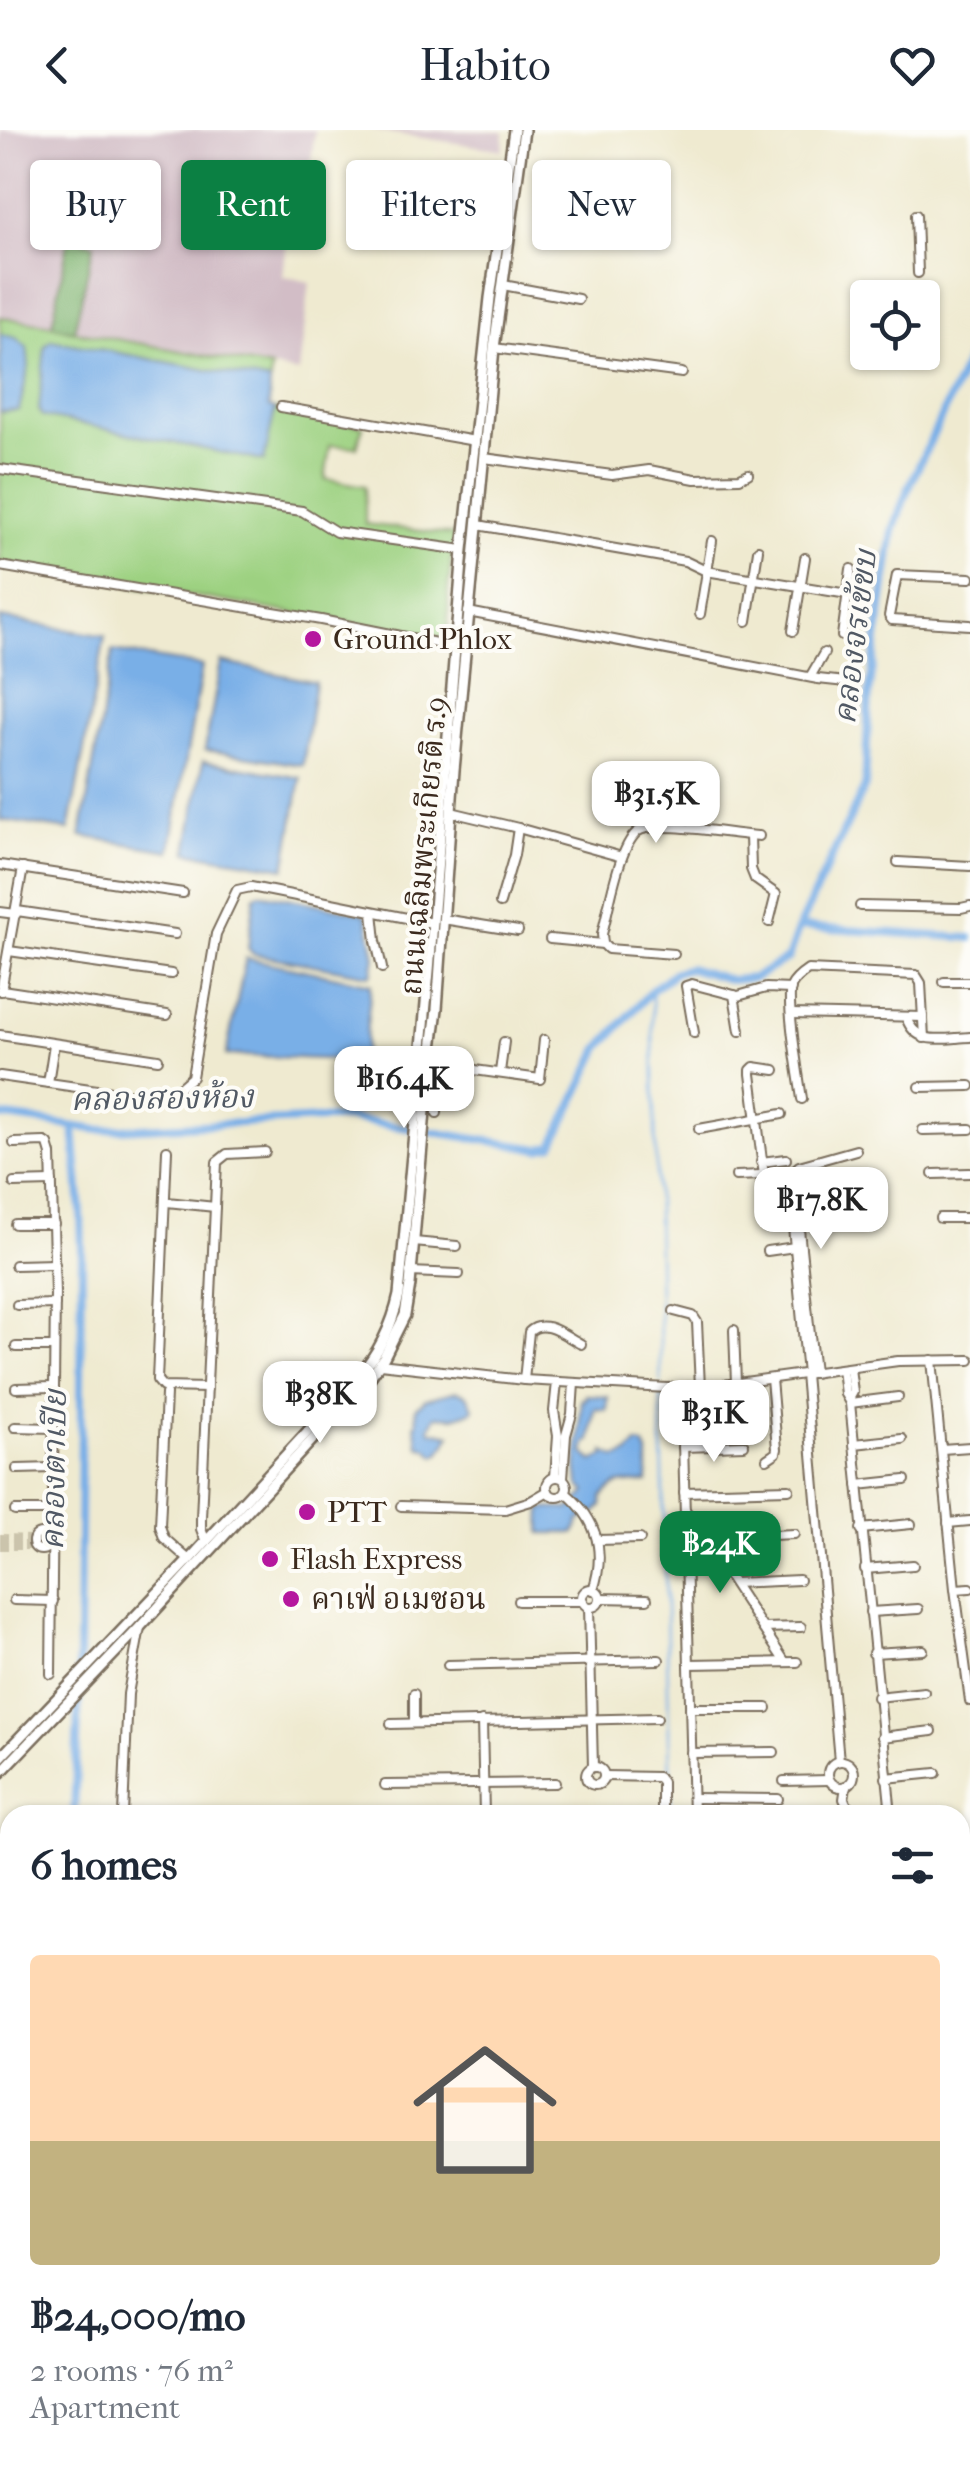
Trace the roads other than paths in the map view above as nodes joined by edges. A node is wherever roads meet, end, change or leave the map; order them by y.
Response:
1 (514, 130) edge
2 (524, 130) edge
3 (916, 215) dead end
4 (918, 273) dead end
5 (504, 285) junction
6 (578, 299) dead end
7 (494, 348) junction
8 (682, 373) dead end
9 (281, 406) dead end
10 (475, 441) junction
11 (484, 458) junction
12 (0, 469) edge
13 (748, 474) dead end
14 (478, 525) junction
15 (712, 541) dead end
16 (463, 550) junction
17 (758, 550) dead end
18 (805, 558) dead end
19 (0, 566) edge
20 (851, 569) dead end
21 (706, 571) junction
22 (970, 578) edge
23 (752, 580) junction
24 (801, 588) junction
25 (848, 594) junction
26 (468, 612) junction
27 (700, 614) dead end
28 (747, 620) dead end
29 (970, 624) edge
30 (793, 631) dead end
31 (842, 636) dead end
32 (456, 647) junction
33 (824, 653) dead end
34 (810, 677) junction
35 (855, 683) dead end
36 (451, 812) junction
37 (518, 828) junction
38 (622, 857) junction
39 (898, 862) dead end
40 (0, 865) edge
41 (970, 866) edge
42 (23, 868) junction
43 (183, 893) dead end
44 (500, 902) dead end
45 (860, 906) dead end
46 (968, 910) edge
47 (0, 912) edge
48 (16, 912) junction
49 (373, 912) junction
50 (438, 921) junction
51 (770, 922) dead end
52 (518, 931) dead end
53 (175, 934) dead end
54 (550, 940) dead end
55 (605, 947) junction
56 (674, 954) dead end
57 (6, 956) edge
58 (382, 968) dead end
59 (171, 974) dead end
60 (944, 982) dead end
61 (970, 982) edge
62 (791, 990) junction
63 (1, 991) edge
64 (734, 995) junction
65 (792, 1014) junction
66 (167, 1015) dead end
67 (922, 1016) junction
68 (906, 1017) junction
69 (740, 1031) dead end
70 (694, 1033) dead end
71 (0, 1036) edge
72 (970, 1037) edge
73 (924, 1038) junction
74 (544, 1040) dead end
75 (504, 1042) dead end
76 (54, 1044) junction
77 (158, 1059) dead end
78 (436, 1064) junction
79 (775, 1070) dead end
80 (500, 1072) junction
81 (0, 1076) edge
82 (48, 1083) junction
83 (970, 1086) edge
84 (422, 1087) junction
85 (920, 1087) dead end
86 (178, 1089) dead end
87 (139, 1096) dead end
88 (802, 1098) dead end
89 (436, 1113) dead end
90 (782, 1114) dead end
91 (756, 1119) junction
92 (699, 1129) dead end
93 (970, 1129) edge
94 (922, 1130) dead end
95 (14, 1142) dead end
96 (168, 1150) dead end
97 (856, 1150) dead end
98 (264, 1152) dead end
99 (786, 1159) dead end
100 (760, 1162) junction
101 (970, 1173) edge
102 (933, 1174) dead end
103 (762, 1175) junction
104 (736, 1176) dead end
105 (414, 1178) junction
106 (52, 1182) junction
107 (14, 1184) dead end
108 (833, 1184) dead end
109 (167, 1202) junction
110 (798, 1206) junction
111 (215, 1208) junction
112 (940, 1218) dead end
113 (970, 1218) edge
114 (15, 1224) dead end
115 (54, 1224) junction
116 (414, 1242) junction
117 (457, 1246) dead end
118 (795, 1247) junction
119 (767, 1251) dead end
120 (15, 1264) dead end
121 (54, 1264) junction
122 (410, 1272) junction
123 (459, 1274) dead end
124 (55, 1304) junction
125 (17, 1305) dead end
126 (674, 1311) dead end
127 (734, 1330) dead end
128 (581, 1344) dead end
129 (16, 1347) dead end
130 (54, 1347) junction
131 (932, 1360) junction
132 (970, 1360) edge
133 (375, 1363) junction
134 (846, 1368) junction
135 (809, 1374) junction
136 (771, 1379) junction
137 (524, 1380) junction
138 (557, 1382) junction
139 (574, 1384) junction
140 (736, 1384) junction
141 (719, 1386) junction
142 (53, 1387) junction
143 (700, 1387) junction
144 (16, 1388) dead end
145 (207, 1388) junction
146 (166, 1394) dead end
147 (898, 1397) dead end
148 (849, 1401) junction
149 (14, 1427) dead end
150 (53, 1428) junction
151 (562, 1436) junction
152 (902, 1439) dead end
153 (854, 1444) junction
154 (744, 1445) dead end
155 (683, 1447) junction
156 (970, 1447) edge
157 (942, 1449) junction
158 (767, 1460) dead end
159 (54, 1468) junction
160 (17, 1469) dead end
161 (559, 1478) junction
162 (905, 1480) dead end
163 (858, 1486) junction
164 (789, 1489) dead end
165 (548, 1491) junction
166 (684, 1492) junction
167 (566, 1493) junction
168 (401, 1506) dead end
169 (54, 1510) junction
170 (686, 1510) junction
171 (15, 1511) dead end
172 (970, 1521) edge
173 (948, 1523) junction
174 (911, 1524) dead end
175 (861, 1529) junction
176 (794, 1534) dead end
177 (704, 1538) junction
178 (640, 1539) dead end
179 (598, 1540) junction
180 (206, 1542) junction
181 (189, 1560) junction
182 (913, 1565) dead end
183 (866, 1569) junction
184 (799, 1580) dead end
185 (734, 1584) junction
186 (970, 1588) edge
187 (955, 1589) junction
188 (593, 1590) junction
189 (600, 1598) junction
190 (646, 1599) dead end
191 (14, 1600) dead end
192 (52, 1600) junction
193 (518, 1602) dead end
194 (586, 1604) junction
195 (918, 1609) dead end
196 (870, 1612) junction
197 (140, 1627) junction
198 (801, 1627) dead end
199 (763, 1628) junction
200 (923, 1650) dead end
201 (873, 1653) junction
202 (966, 1653) edge
203 (107, 1654) junction
204 (659, 1660) dead end
205 (590, 1662) junction
206 (785, 1662) junction
207 (797, 1662) dead end
208 (689, 1664) junction
209 (448, 1665) dead end
210 (51, 1674) dead end
211 (924, 1692) dead end
212 (414, 1694) dead end
213 (877, 1697) junction
214 (970, 1701) edge
215 (690, 1708) junction
216 (767, 1708) dead end
217 (54, 1710) junction
218 (592, 1718) junction
219 (657, 1718) dead end
220 (482, 1721) junction
221 (414, 1723) junction
222 (391, 1724) dead end
223 (932, 1731) dead end
224 (882, 1737) junction
225 (774, 1752) dead end
226 (692, 1753) junction
227 (0, 1758) edge
228 (839, 1760) junction
229 (593, 1767) junction
230 (0, 1773) edge
231 (936, 1773) dead end
232 (605, 1776) junction
233 (886, 1778) junction
234 (829, 1780) junction
235 (784, 1781) dead end
236 (555, 1783) dead end
237 (484, 1784) junction
238 (385, 1785) dead end
239 (846, 1786) junction
240 (693, 1798) junction
241 (778, 1799) dead end
242 (122, 1805) edge
243 (484, 1805) edge
244 (662, 1805) edge
245 (693, 1805) edge
246 (847, 1805) edge
247 (889, 1805) edge

1 - 10 main road, ถนนเฉลิมพระเกียรติ ร.9
2 - 5 main road, ถนนเฉลิมพระเกียรติ ร.9
3 - 4 street
5 - 6 street
5 - 7 main road, ถนนเฉลิมพระเกียรติ ร.9
7 - 8 street
7 - 11 main road, ถนนเฉลิมพระเกียรติ ร.9
9 - 10 street
10 - 16 main road, ถนนเฉลิมพระเกียรติ ร.9
11 - 13 street
11 - 14 main road, ถนนเฉลิมพระเกียรติ ร.9
12 - 16 street
14 - 21 street
14 - 26 main road, ถนนเฉลิมพระเกียรติ ร.9
15 - 21 street
16 - 32 main road, ถนนเฉลิมพระเกียรติ ร.9
17 - 23 street
18 - 24 street
19 - 32 street
20 - 25 street
21 - 23 street
21 - 27 street
22 - 29 street
23 - 24 street
23 - 28 street
24 - 25 street
24 - 30 street
25 - 31 street
26 - 34 street
26 - 36 main road, ถนนเฉลิมพระเกียรติ ร.9
32 - 50 main road, ถนนเฉลิมพระเกียรติ ร.9
33 - 34 street
34 - 35 street
36 - 37 street
36 - 50 main road, ถนนเฉลิมพระเกียรติ ร.9
37 - 38 street
37 - 44 street
38 - 51 street
38 - 55 street
39 - 41 street
40 - 42 street
42 - 43 street
42 - 48 street
45 - 46 street
47 - 48 street
48 - 53 street
48 - 57 street
49 - 50 street
49 - 58 street
49 - 86 street
50 - 52 street
50 - 78 main road, ถนนเฉลิมพระเกียรติ ร.9
50 - 84 main road, ถนนเฉลิมพระเกียรติ ร.9
54 - 55 street
55 - 56 street
57 - 59 street
57 - 63 street
60 - 61 street
62 - 64 street
62 - 65 street
62 - 67 street
63 - 66 street
64 - 69 street
64 - 70 street
65 - 68 street
65 - 88 street
67 - 68 street
67 - 73 street
68 - 73 street
71 - 76 street
72 - 73 street
74 - 80 street
75 - 80 street
76 - 77 street
76 - 82 street
78 - 80 street
78 - 84 main road, ถนนเฉลิมพระเกียรติ ร.9
78 - 89 street
79 - 91 street
81 - 82 street
82 - 87 street
83 - 85 street
84 - 105 main road, ถนนเฉลิมพระเกียรติ ร.9
90 - 91 street
91 - 92 street
91 - 100 street
93 - 94 street
95 - 106 street
96 - 109 street
97 - 110 street
98 - 111 street
99 - 100 street
100 - 103 street
101 - 102 street
103 - 104 street
103 - 118 street
105 - 116 main road, ถนนเฉลิมพระเกียรติ ร.9
105 - 133 main road, ถนนเฉลิมพระเกียรติ ร.9
106 - 107 street
106 - 115 street
108 - 110 street
109 - 111 street
109 - 145 street
110 - 135 street
111 - 145 street
112 - 113 street
114 - 115 street
115 - 121 street
116 - 117 street
116 - 122 main road, ถนนเฉลิมพระเกียรติ ร.9
118 - 119 street
118 - 135 street
120 - 121 street
121 - 124 street
122 - 123 street
122 - 133 main road, ถนนเฉลิมพระเกียรติ ร.9
124 - 125 street
124 - 130 street
126 - 143 street
127 - 140 street
128 - 137 street
129 - 130 street
130 - 142 street
131 - 132 street
131 - 134 street
131 - 157 street
133 - 137 street
133 - 180 main road, ถนนเฉลิมพระเกียรติ ร.9
133 - 197 main road, ถนนเฉลิมพระเกียรติ ร.9
134 - 135 street
134 - 148 street
135 - 136 street
135 - 228 street
136 - 140 street
136 - 158 street
137 - 138 street
138 - 139 street
138 - 151 street
139 - 143 street
139 - 151 street
140 - 141 street
141 - 143 street
141 - 155 street
142 - 144 street
142 - 150 street
145 - 180 street
146 - 181 street
147 - 148 street
148 - 153 street
149 - 150 street
150 - 159 street
151 - 161 street
152 - 153 street
153 - 163 street
154 - 155 street
155 - 166 street
156 - 157 street
157 - 173 street
159 - 160 street
159 - 169 street
161 - 165 street
161 - 167 street
162 - 163 street
163 - 175 street
164 - 166 street
165 - 167 street
165 - 168 street
166 - 170 street
167 - 179 street
169 - 171 street
169 - 192 street
170 - 177 street
170 - 208 street
172 - 173 street
173 - 187 street
174 - 175 street
175 - 183 street
176 - 177 street
177 - 185 street
178 - 179 street
179 - 188 street
180 - 181 main road, ถนนเฉลิมพระเกียรติ ร.9
181 - 203 main road, ถนนเฉลิมพระเกียรติ ร.9
182 - 183 street
183 - 196 street
184 - 185 street
185 - 199 street
186 - 187 street
187 - 202 street
188 - 189 street
188 - 194 street
189 - 190 street
189 - 194 street
191 - 192 street
192 - 210 street
193 - 194 street
194 - 205 street
195 - 196 street
196 - 201 street
197 - 203 main road, ถนนเฉลิมพระเกียรติ ร.9
197 - 242 street
198 - 199 street
199 - 206 street
200 - 201 street
201 - 213 street
202 - 214 street
203 - 217 main road, ถนนเฉลิมพระเกียรติ ร.9
204 - 205 street
205 - 209 street
205 - 218 street
206 - 207 street
206 - 208 street
208 - 215 street
211 - 213 street
212 - 221 street
213 - 224 street
215 - 216 street
215 - 226 street
217 - 227 main road, ถนนเฉลิมพระเกียรติ ร.9
217 - 230 main road, ถนนเฉลิมพระเกียรติ ร.9
218 - 219 street
218 - 220 street
218 - 229 street
220 - 221 street
220 - 237 street
221 - 222 street
223 - 224 street
224 - 233 street
225 - 226 street
226 - 240 street
228 - 234 street
228 - 239 street
229 - 232 street
229 - 232 street
231 - 233 street
232 - 244 street
233 - 247 street
234 - 235 street
234 - 239 street
236 - 237 street
237 - 238 street
237 - 243 street
239 - 246 street
240 - 241 street
240 - 245 street

